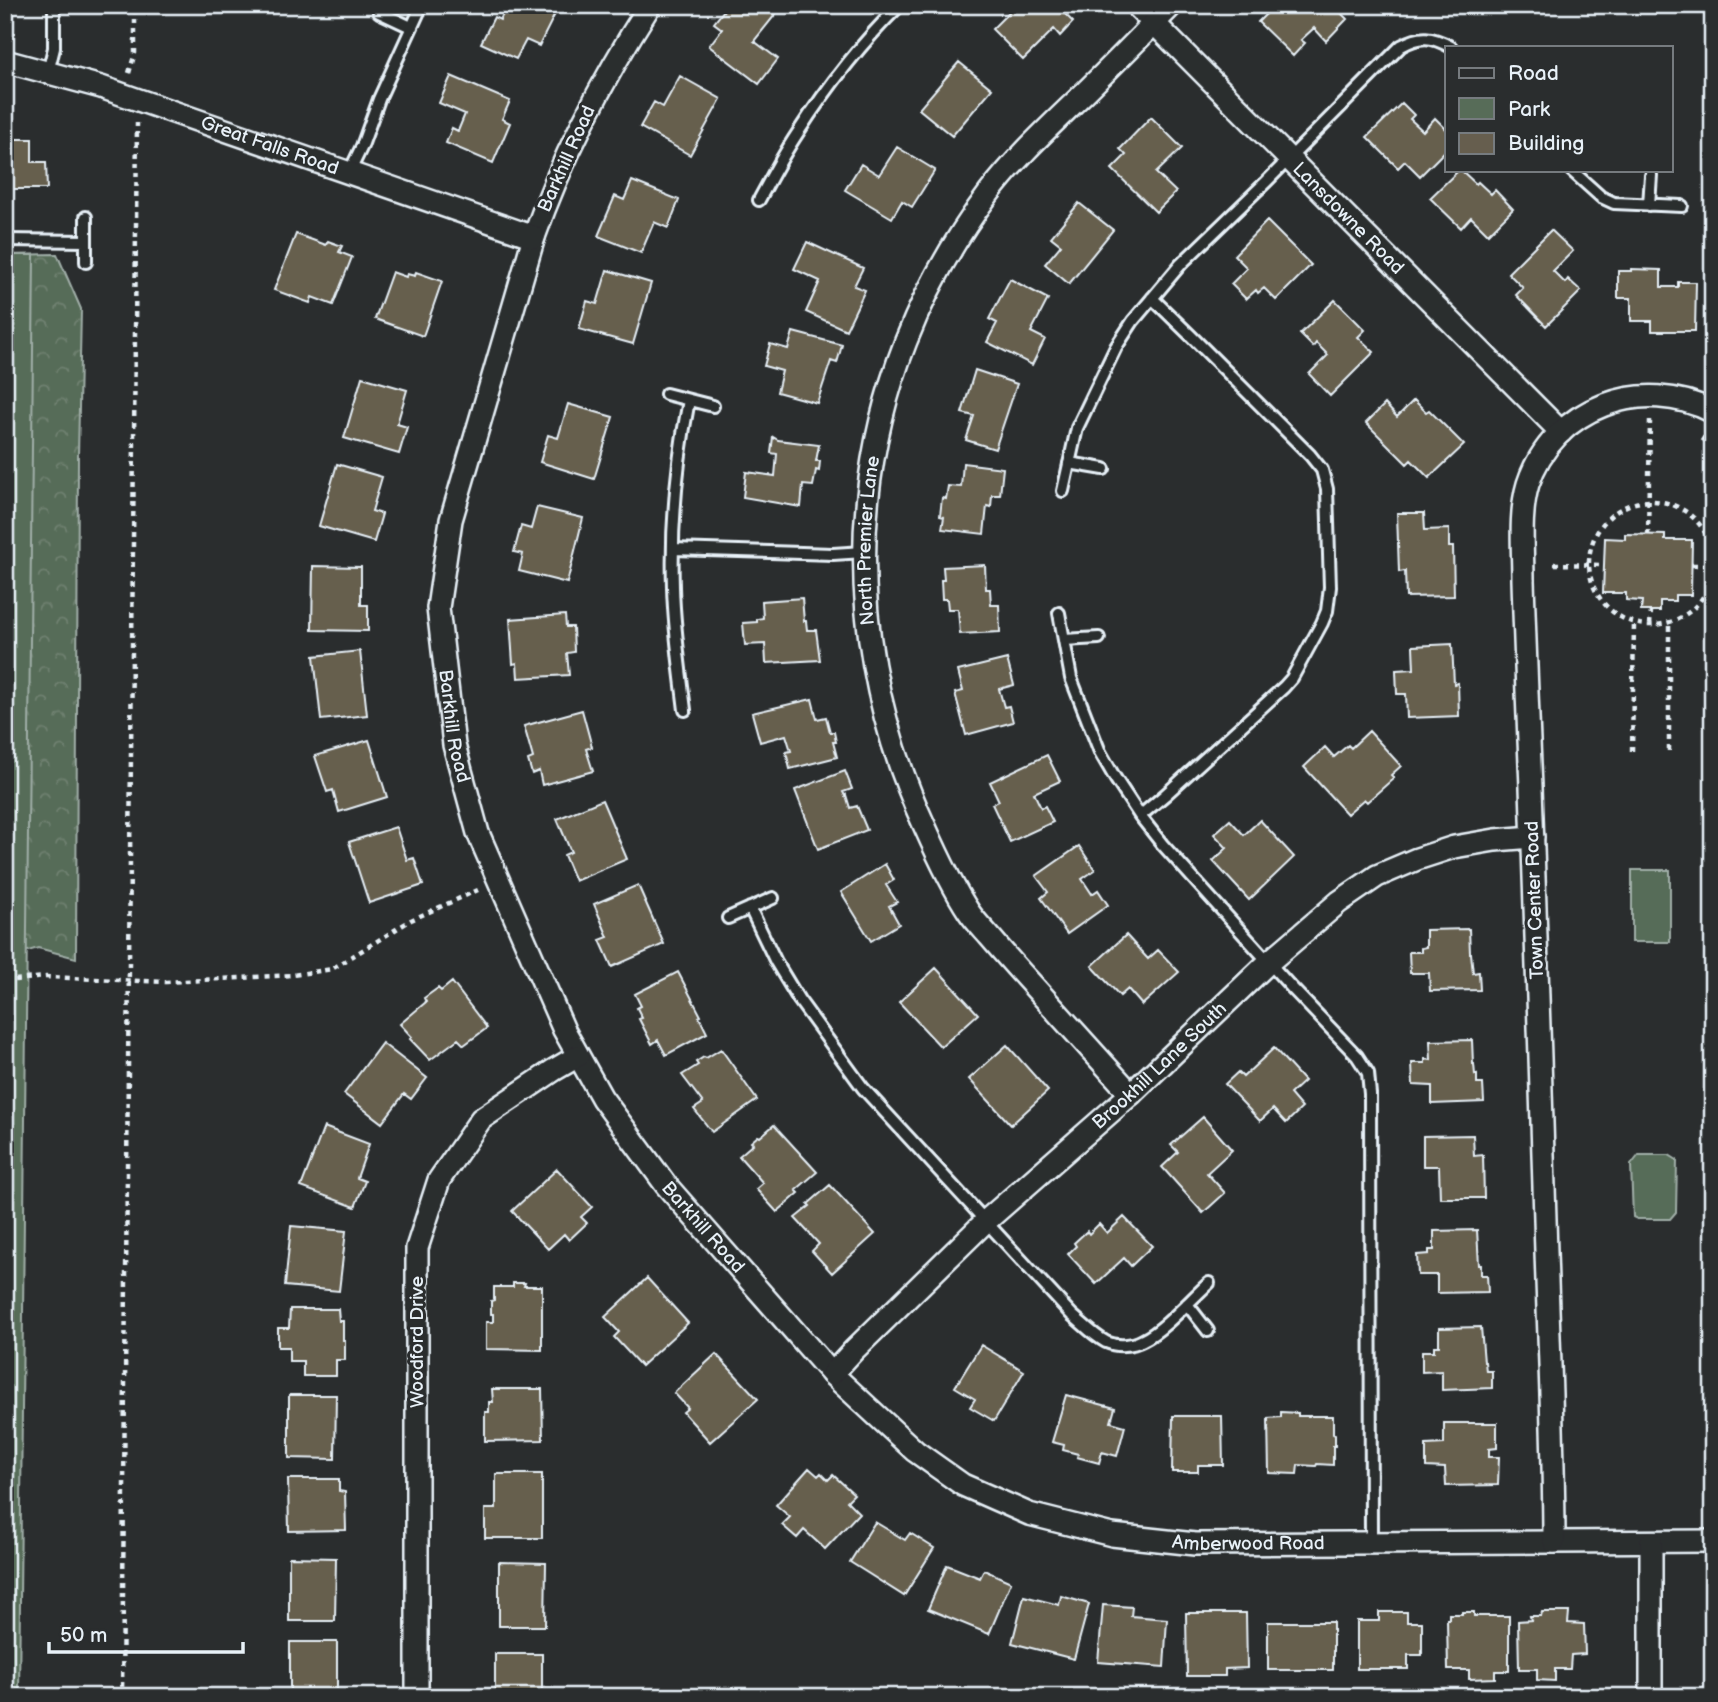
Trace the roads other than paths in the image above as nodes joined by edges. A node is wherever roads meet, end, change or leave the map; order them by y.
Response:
1 (54, 5) edge
2 (422, 5) edge
3 (650, 5) edge
4 (900, 5) edge
5 (1136, 5) edge
6 (1172, 5) edge
7 (1702, 5) edge
8 (1713, 10) edge
9 (379, 12) dead end
10 (1154, 23) junction
11 (411, 27) junction
12 (1449, 46) edge
13 (5, 61) edge
14 (48, 72) junction
15 (1288, 159) junction
16 (1573, 172) edge
17 (349, 173) junction
18 (1651, 175) dead end
19 (758, 200) dead end
20 (1649, 205) junction
21 (1682, 206) dead end
22 (86, 217) dead end
23 (534, 237) junction
24 (5, 240) edge
25 (86, 241) junction
26 (86, 262) dead end
27 (1152, 298) junction
28 (666, 394) dead end
29 (689, 400) junction
30 (713, 406) dead end
31 (1713, 412) edge
32 (1561, 432) junction
33 (1069, 463) junction
34 (1104, 469) dead end
35 (1063, 491) dead end
36 (673, 549) junction
37 (864, 552) junction
38 (1059, 613) dead end
39 (1099, 638) dead end
40 (1064, 640) junction
41 (685, 710) dead end
42 (1140, 816) junction
43 (1533, 836) junction
44 (773, 898) dead end
45 (750, 908) junction
46 (728, 918) dead end
47 (1269, 962) junction
48 (578, 1056) junction
49 (1131, 1094) junction
50 (986, 1222) junction
51 (1209, 1283) dead end
52 (1187, 1304) junction
53 (1208, 1331) dead end
54 (832, 1374) junction
55 (1713, 1541) edge
56 (1554, 1542) junction
57 (1651, 1542) junction
58 (1371, 1543) junction
59 (417, 1697) edge
60 (1651, 1697) edge

1 - 14 lane
2 - 11 lane
3 - 23 street, Barkhill Road
4 - 19 lane
5 - 10 street, Lansdowne Road
6 - 10 street, North Premier Lane
7 - 8 lane
9 - 11 lane
10 - 15 street, Lansdowne Road
10 - 37 street, North Premier Lane
11 - 17 lane
12 - 15 lane
13 - 14 street, Great Falls Road
14 - 17 street, Great Falls Road
15 - 27 lane
15 - 32 street, Lansdowne Road
16 - 20 lane
17 - 23 street, Great Falls Road
18 - 20 lane
20 - 21 lane
22 - 25 lane
23 - 48 street, Barkhill Road
24 - 25 lane
25 - 26 lane
27 - 33 lane
27 - 42 lane
28 - 29 lane
29 - 30 lane
29 - 36 lane
31 - 32 street, Town Center Road
32 - 43 street, Town Center Road
33 - 34 lane
33 - 35 lane
36 - 37 lane
36 - 41 lane
37 - 49 street, North Premier Lane
38 - 40 lane
39 - 40 lane
40 - 42 lane
42 - 47 lane
43 - 47 street, Brookhill Lane South
43 - 56 street, Town Center Road
44 - 45 lane
45 - 46 lane
45 - 50 lane
47 - 49 street, Brookhill Lane South
47 - 58 lane
48 - 54 street, Barkhill Road
48 - 59 street, Woodford Drive
49 - 50 street, Brookhill Lane South
50 - 52 lane
50 - 54 street, Brookhill Lane South
51 - 52 lane
52 - 53 lane
54 - 58 street, Amberwood Road
55 - 57 street, Amberwood Road
56 - 57 street, Amberwood Road
56 - 58 street, Amberwood Road
57 - 60 street

